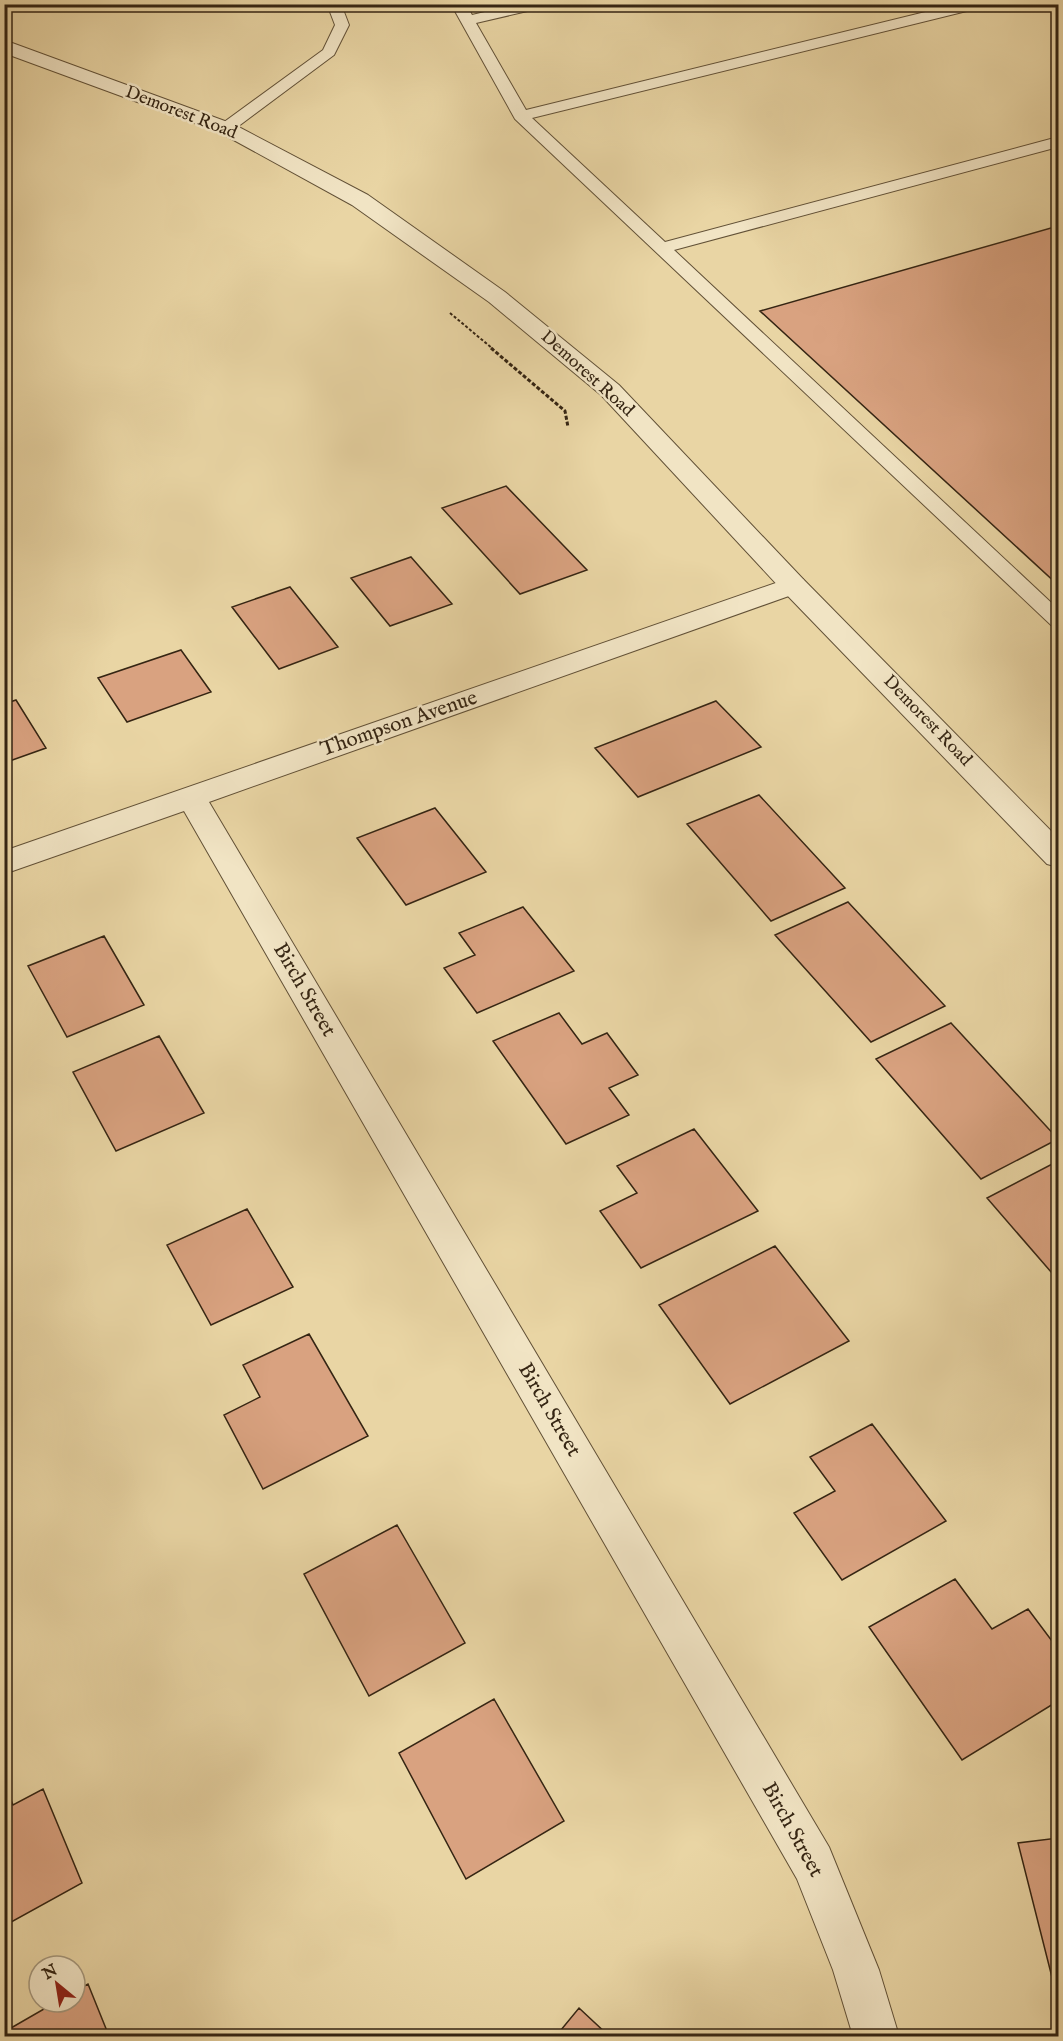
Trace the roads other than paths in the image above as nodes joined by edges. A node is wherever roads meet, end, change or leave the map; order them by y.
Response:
1 (334, 4) edge
2 (458, 4) edge
3 (540, 4) edge
4 (978, 4) edge
5 (467, 21) junction
6 (4, 46) edge
7 (521, 116) junction
8 (226, 128) junction
9 (1059, 142) edge
10 (662, 248) junction
11 (793, 585) junction
12 (1059, 620) edge
13 (191, 797) junction
14 (1059, 856) edge
15 (4, 863) edge
16 (876, 2037) edge

1 - 8 lane
2 - 5 lane
3 - 5 lane
4 - 7 lane
5 - 7 lane
6 - 8 street, Demorest Road
7 - 10 lane
8 - 11 street, Demorest Road
9 - 10 lane
10 - 12 lane
11 - 13 street, Thompson Avenue
11 - 14 street, Demorest Road
13 - 15 street, Thompson Avenue
13 - 16 street, Birch Street

